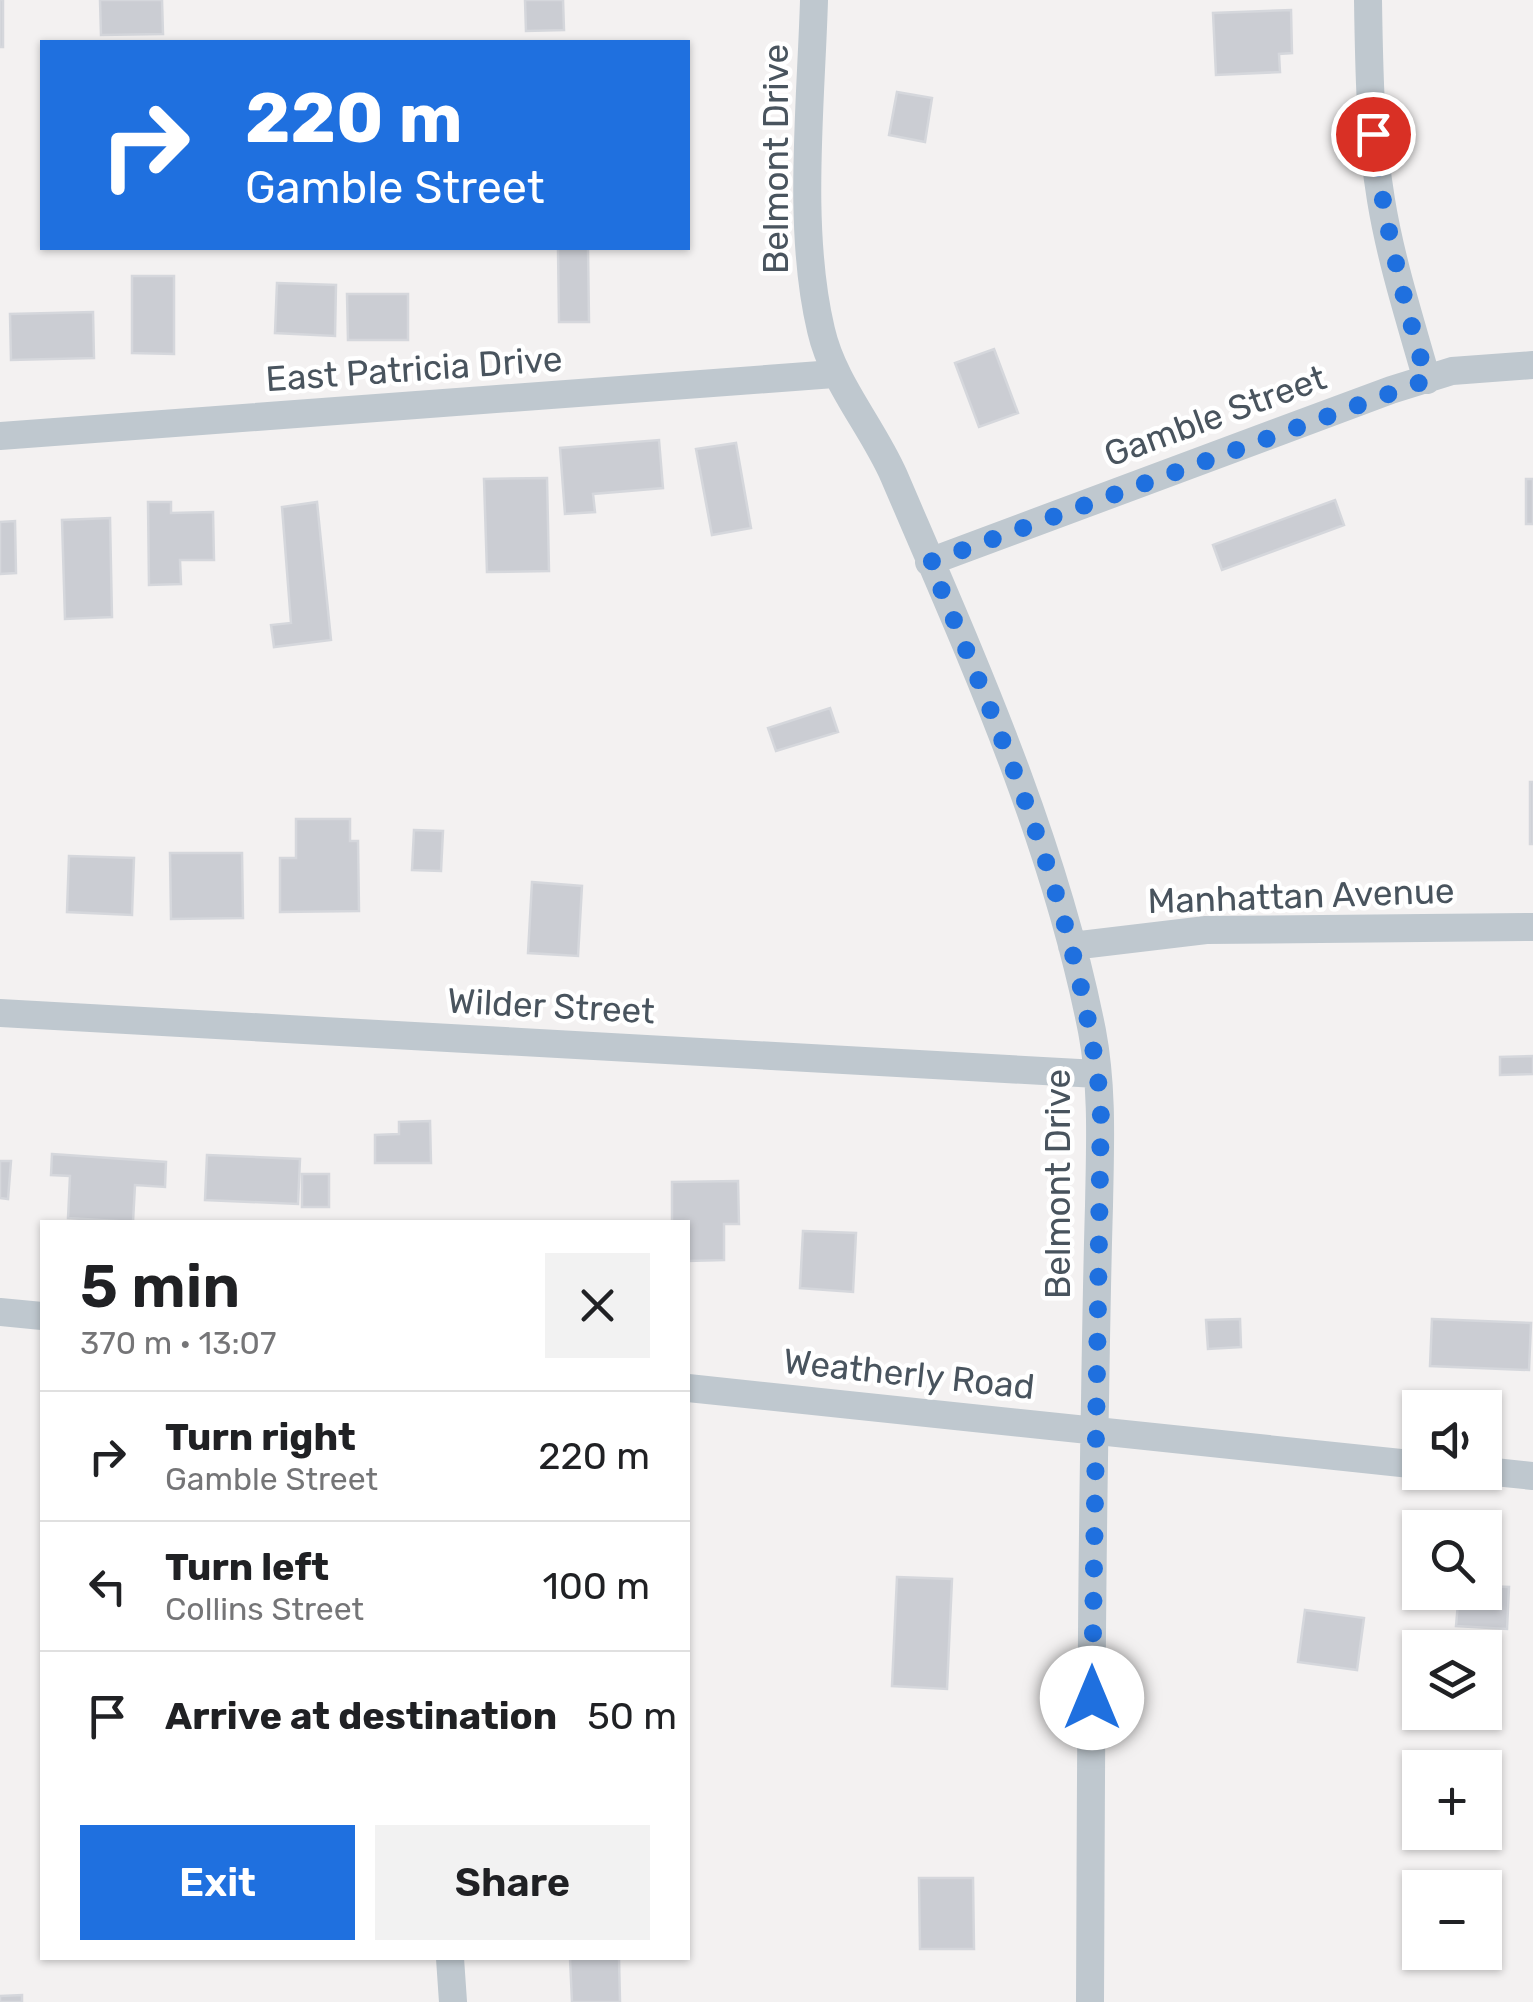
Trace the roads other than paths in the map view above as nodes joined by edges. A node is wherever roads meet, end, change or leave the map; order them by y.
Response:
1 (814, 0) edge
2 (1368, 0) edge
3 (1533, 364) edge
4 (834, 374) junction
5 (1427, 380) junction
6 (0, 436) edge
7 (930, 562) junction
8 (1533, 927) edge
9 (1072, 946) junction
10 (0, 1013) edge
11 (1098, 1074) junction
12 (0, 1312) edge
13 (40, 1316) edge
14 (690, 1388) edge
15 (1094, 1432) junction
16 (1402, 1462) edge
17 (1502, 1473) edge
18 (1533, 1476) edge
19 (450, 1960) edge
20 (453, 2002) edge
21 (1090, 2002) edge

1 - 4 street, Belmont Drive
2 - 5 street
3 - 5 street, Gamble Street
4 - 6 street, East Patricia Drive
4 - 7 street, Belmont Drive
5 - 7 street, Gamble Street
7 - 9 street, Belmont Drive
8 - 9 street, Manhattan Avenue
9 - 11 street, Belmont Drive
10 - 11 street, Wilder Street
11 - 15 street, Belmont Drive
12 - 13 street
14 - 15 street, Weatherly Road
15 - 16 street, Weatherly Road
15 - 21 street, Belmont Drive
17 - 18 street
19 - 20 street

